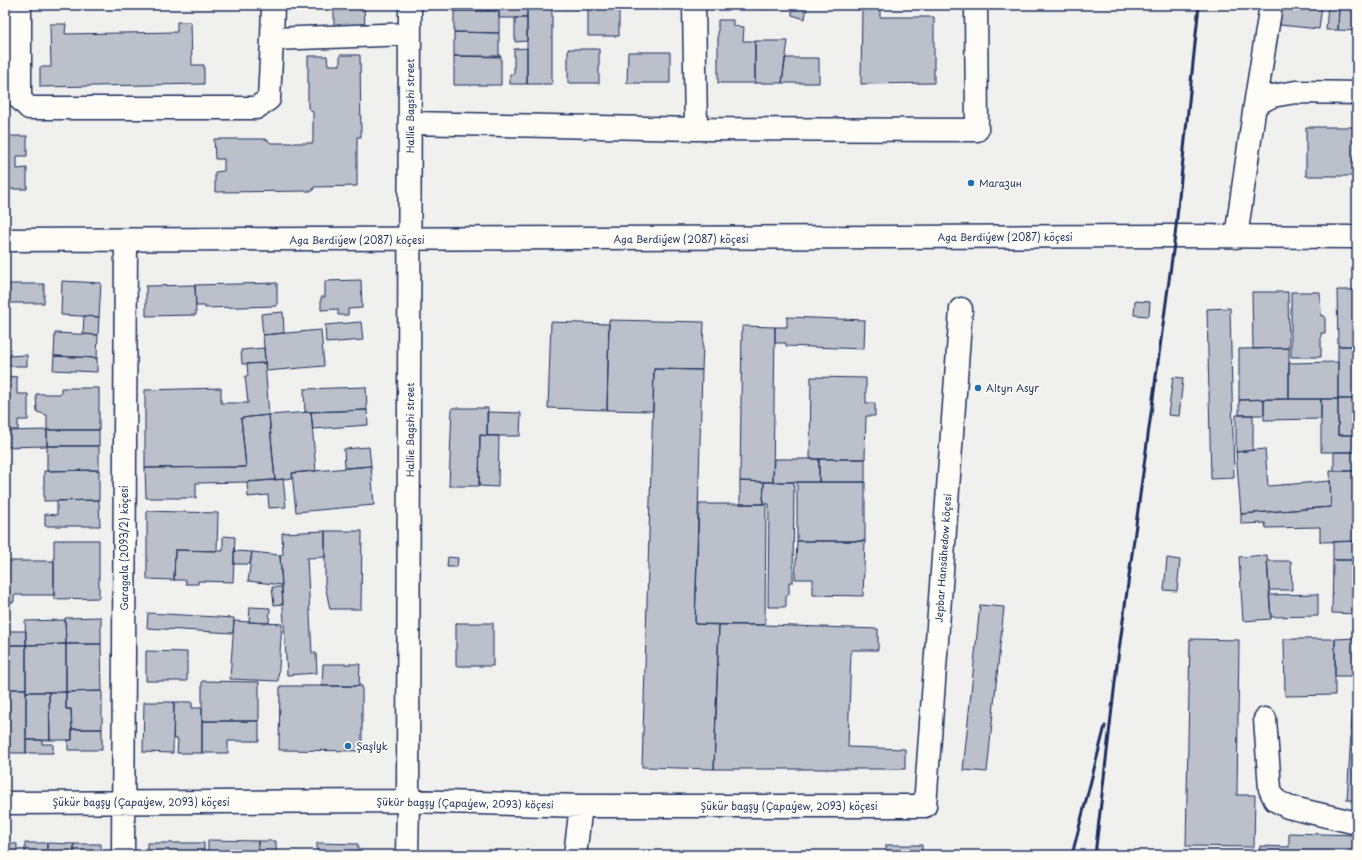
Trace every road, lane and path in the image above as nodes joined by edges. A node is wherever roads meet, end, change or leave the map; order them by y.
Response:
1 (20, 5) edge
2 (273, 5) edge
3 (410, 5) edge
4 (694, 5) edge
5 (976, 5) edge
6 (1271, 5) edge
7 (410, 34) junction
8 (272, 38) junction
9 (12, 44) edge
10 (1357, 93) edge
11 (1255, 105) junction
12 (410, 123) junction
13 (696, 129) junction
14 (1236, 237) junction
15 (1357, 237) edge
16 (5, 240) edge
17 (126, 240) junction
18 (410, 240) junction
19 (961, 309) dead end
20 (1265, 719) dead end
21 (408, 801) junction
22 (123, 802) junction
23 (5, 803) edge
24 (581, 806) junction
25 (926, 806) joint
26 (1357, 823) edge
27 (123, 855) edge
28 (407, 855) edge
29 (575, 855) edge

1 - 9 street
2 - 8 street
3 - 7 street, Hallie Bagshi street
4 - 13 street
5 - 13 street
6 - 11 street
7 - 8 street
7 - 12 street, Hallie Bagshi street
8 - 9 street
10 - 11 street
11 - 14 street
12 - 13 street
12 - 18 street, Hallie Bagshi street
14 - 15 street, Aga Berdiýew (2087) köçesi
14 - 18 street, Aga Berdiýew (2087) köçesi
16 - 17 street, Aga Berdiýew (2087) köçesi
17 - 18 street, Aga Berdiýew (2087) köçesi
17 - 22 street, Garagala (2093/2) köçesi
18 - 21 street, Hallie Bagshi street
19 - 25 street, Jepbar Hansähedow köçesi
20 - 26 street
21 - 22 street, Şükür bagşy (Çapaýew, 2093) köçesi
21 - 24 street, Şükür bagşy (Çapaýew, 2093) köçesi
21 - 28 street, Hallie Bagshi street
22 - 23 street, Şükür bagşy (Çapaýew, 2093) köçesi
22 - 27 street, Garagala (2093/2) köçesi
24 - 25 street, Şükür bagşy (Çapaýew, 2093) köçesi
24 - 29 street

